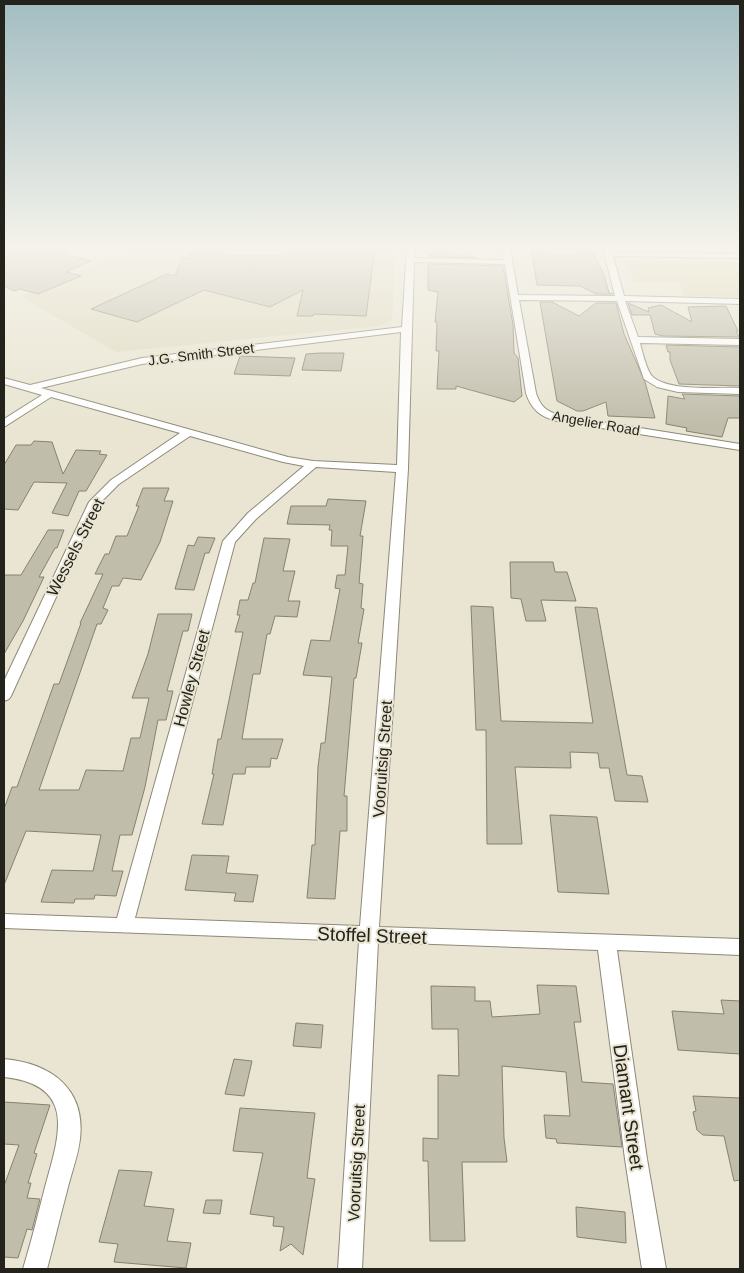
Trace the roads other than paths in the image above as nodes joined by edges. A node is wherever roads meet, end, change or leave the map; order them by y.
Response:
1 (407, 307) edge
2 (517, 307) edge
3 (623, 307) edge
4 (406, 329) junction
5 (634, 340) junction
6 (740, 342) edge
7 (4, 382) edge
8 (28, 388) junction
9 (740, 391) edge
10 (50, 394) junction
11 (4, 424) edge
12 (188, 433) junction
13 (740, 447) edge
14 (313, 464) junction
15 (402, 469) junction
16 (4, 696) edge
17 (4, 921) edge
18 (124, 925) junction
19 (369, 935) junction
20 (607, 944) junction
21 (740, 947) edge
22 (4, 1068) edge
23 (35, 1269) edge
24 (350, 1269) edge
25 (654, 1269) edge

1 - 4 street, Vooruitsig Street
2 - 13 street, Angelier Road
3 - 5 street
4 - 8 street, J.G. Smith Street
4 - 15 street, Vooruitsig Street
5 - 6 street
5 - 9 street
7 - 8 street
8 - 10 street
10 - 11 street
10 - 12 street
12 - 14 street
12 - 16 street, Wessels Street
14 - 15 street
14 - 18 street, Howley Street
15 - 19 street, Vooruitsig Street
17 - 18 street, Stoffel Street
18 - 19 street, Stoffel Street
19 - 20 street, Stoffel Street
19 - 24 street, Vooruitsig Street
20 - 21 street, Stoffel Street
20 - 25 street, Diamant Street
22 - 23 street

